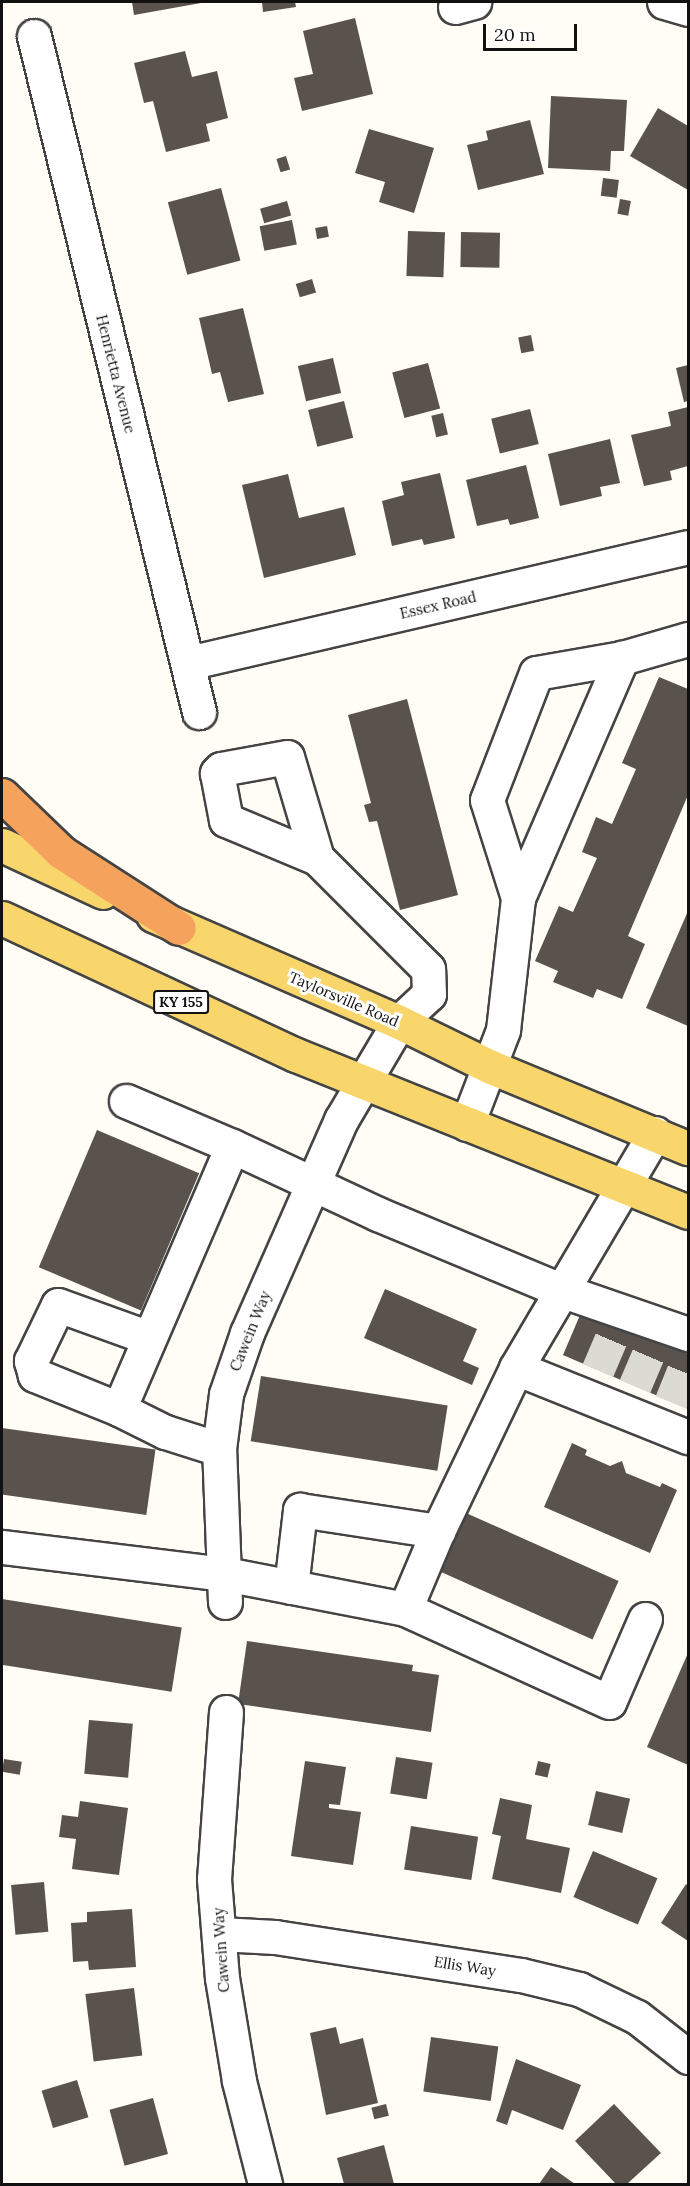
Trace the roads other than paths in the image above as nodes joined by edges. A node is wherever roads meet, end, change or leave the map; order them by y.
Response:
1 (664, 2) edge
2 (688, 9) edge
3 (34, 36) dead end
4 (688, 547) edge
5 (688, 639) edge
6 (622, 658) junction
7 (188, 663) junction
8 (199, 712) dead end
9 (2, 795) edge
10 (2, 845) edge
11 (317, 858) dead end
12 (518, 898) junction
13 (2, 918) edge
14 (179, 928) junction
15 (399, 1022) junction
16 (491, 1067) junction
17 (364, 1079) junction
18 (126, 1101) dead end
19 (467, 1124) junction
20 (654, 1133) junction
21 (232, 1146) junction
22 (688, 1148) edge
23 (313, 1183) junction
24 (627, 1185) junction
25 (688, 1212) edge
26 (563, 1291) junction
27 (669, 1333) edge
28 (147, 1337) junction
29 (516, 1368) junction
30 (119, 1409) junction
31 (674, 1422) edge
32 (219, 1449) junction
33 (438, 1531) junction
34 (2, 1546) edge
35 (291, 1587) junction
36 (225, 1588) junction
37 (405, 1609) junction
38 (645, 1619) dead end
39 (226, 1712) dead end
40 (220, 1934) junction
41 (688, 2057) edge
42 (266, 2184) edge

1 - 2 street
3 - 7 street, Henrietta Avenue
4 - 7 street, Essex Road
5 - 6 street
6 - 12 street
6 - 12 street
7 - 8 street, Henrietta Avenue
9 - 14 highway
10 - 14 main road, Taylorsville Road
11 - 15 street, Cawein Way
12 - 16 street
13 - 17 main road, KY 155
14 - 15 main road, Taylorsville Road
15 - 16 main road, Taylorsville Road
15 - 17 street, Cawein Way
16 - 19 street
16 - 20 main road, Taylorsville Road
17 - 19 main road, KY 155
17 - 23 street, Cawein Way
18 - 21 street
19 - 24 main road, KY 155
20 - 22 main road, Taylorsville Road
20 - 24 street
21 - 23 street
21 - 28 street
23 - 26 street
23 - 32 street, Cawein Way
24 - 25 main road, KY 155
24 - 26 street
26 - 27 street
26 - 29 street
28 - 30 street
28 - 30 street
29 - 31 street
29 - 33 street
30 - 32 street
32 - 36 street, Cawein Way
33 - 35 street
33 - 37 street
34 - 36 street
35 - 36 street
35 - 37 street
37 - 38 street
39 - 40 street, Cawein Way
40 - 41 street, Ellis Way
40 - 42 street, Cawein Way

